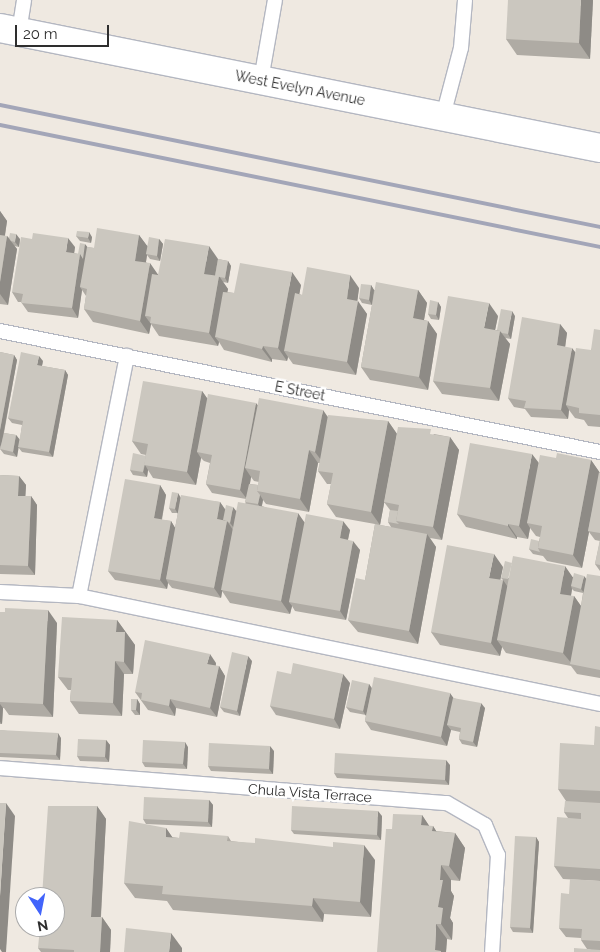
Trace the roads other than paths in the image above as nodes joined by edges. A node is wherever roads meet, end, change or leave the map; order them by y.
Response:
1 (24, 0) edge
2 (275, 0) edge
3 (465, 0) edge
4 (9, 30) edge
5 (261, 80) junction
6 (443, 116) junction
7 (600, 148) edge
8 (0, 331) edge
9 (127, 356) junction
10 (600, 452) edge
11 (0, 592) edge
12 (79, 596) junction
13 (600, 704) edge
14 (0, 768) edge
15 (492, 952) edge

1 - 4 lane
2 - 5 lane
3 - 6 lane
4 - 5 main road, West Evelyn Avenue
5 - 6 main road, West Evelyn Avenue
6 - 7 main road, West Evelyn Avenue
8 - 9 lane, E Street
9 - 10 lane, E Street
9 - 12 lane
11 - 12 lane
12 - 13 lane
14 - 15 lane, Chula Vista Terrace

